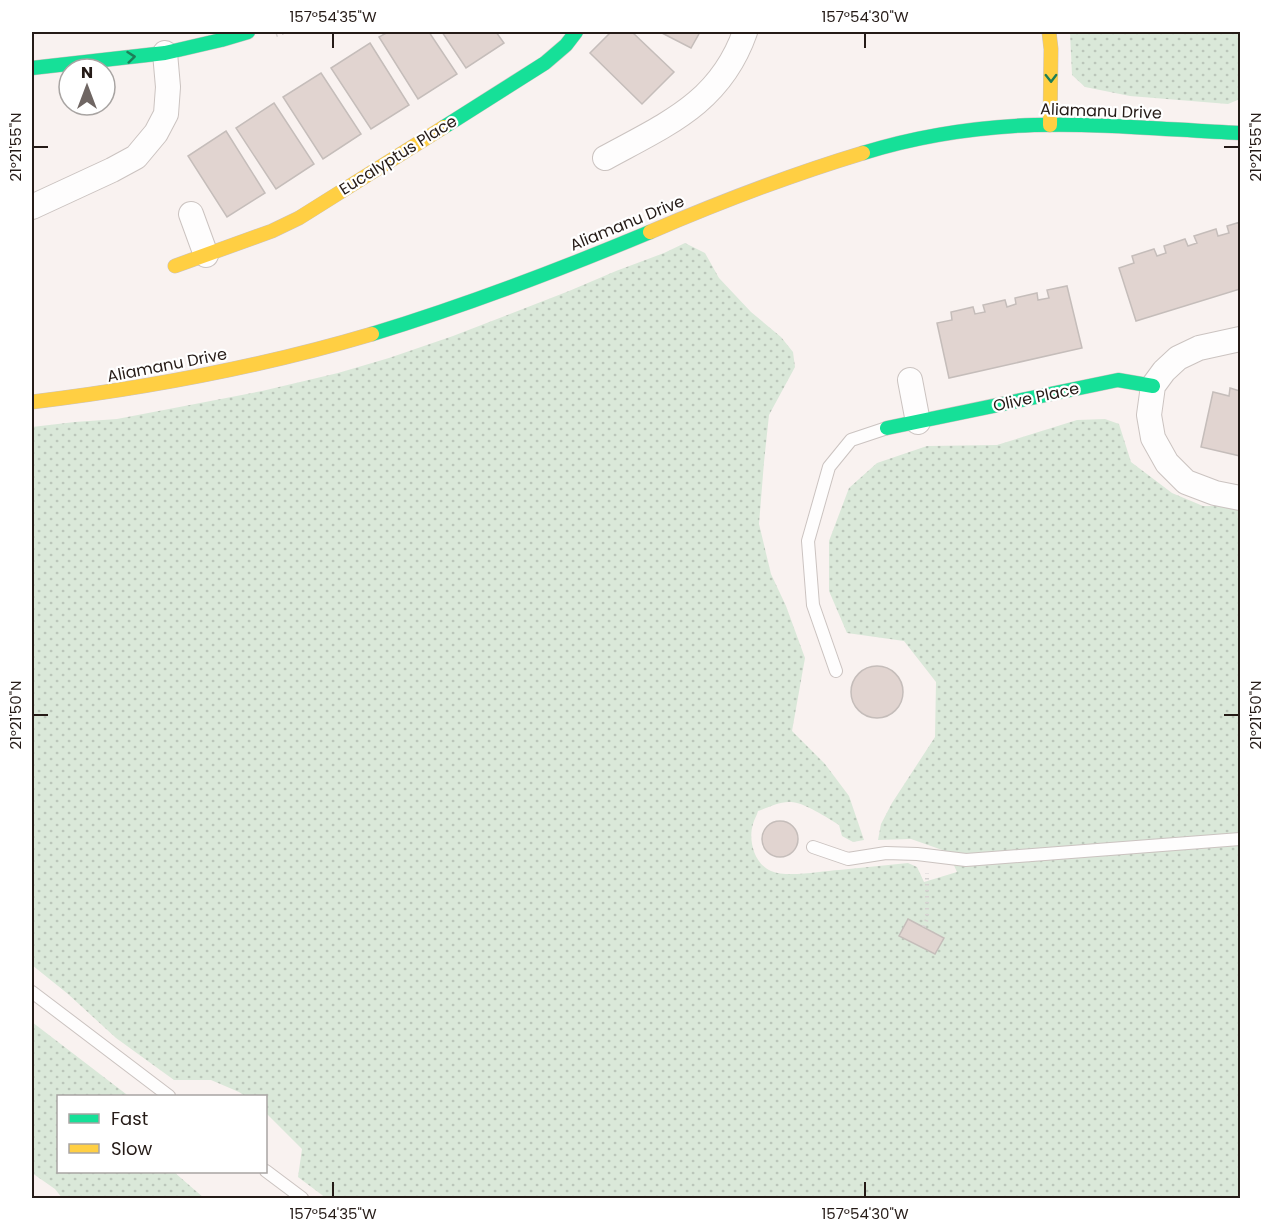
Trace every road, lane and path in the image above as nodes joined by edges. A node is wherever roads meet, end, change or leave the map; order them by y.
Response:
1 (248, 32) edge
2 (576, 32) edge
3 (745, 32) edge
4 (1049, 32) edge
5 (165, 53) junction
6 (32, 68) edge
7 (1050, 125) junction
8 (1240, 133) edge
9 (606, 158) dead end
10 (32, 207) edge
11 (191, 214) dead end
12 (206, 255) junction
13 (175, 266) dead end
14 (1240, 339) edge
15 (910, 380) dead end
16 (1153, 386) junction
17 (32, 402) edge
18 (918, 422) junction
19 (887, 428) joint
20 (1240, 498) edge
21 (836, 671) dead end
22 (1240, 839) edge
23 (813, 847) dead end
24 (926, 880) dead end
25 (924, 927) dead end
26 (32, 992) edge
27 (168, 1095) edge
28 (267, 1172) edge
29 (302, 1198) edge

1 - 5 street
2 - 12 street, Eucalyptus Place
3 - 9 street
4 -> 7 street
6 -> 5 street
5 - 10 street
7 - 8 street, Aliamanu Drive
7 - 17 street, Aliamanu Drive
11 - 12 street
12 - 13 street, Eucalyptus Place
14 - 16 street
15 - 18 street
16 - 18 street, Olive Place
16 - 20 street
18 - 19 street, Olive Place
19 - 21 lane
22 - 23 lane
24 - 25 path
26 - 27 lane
28 - 29 lane

